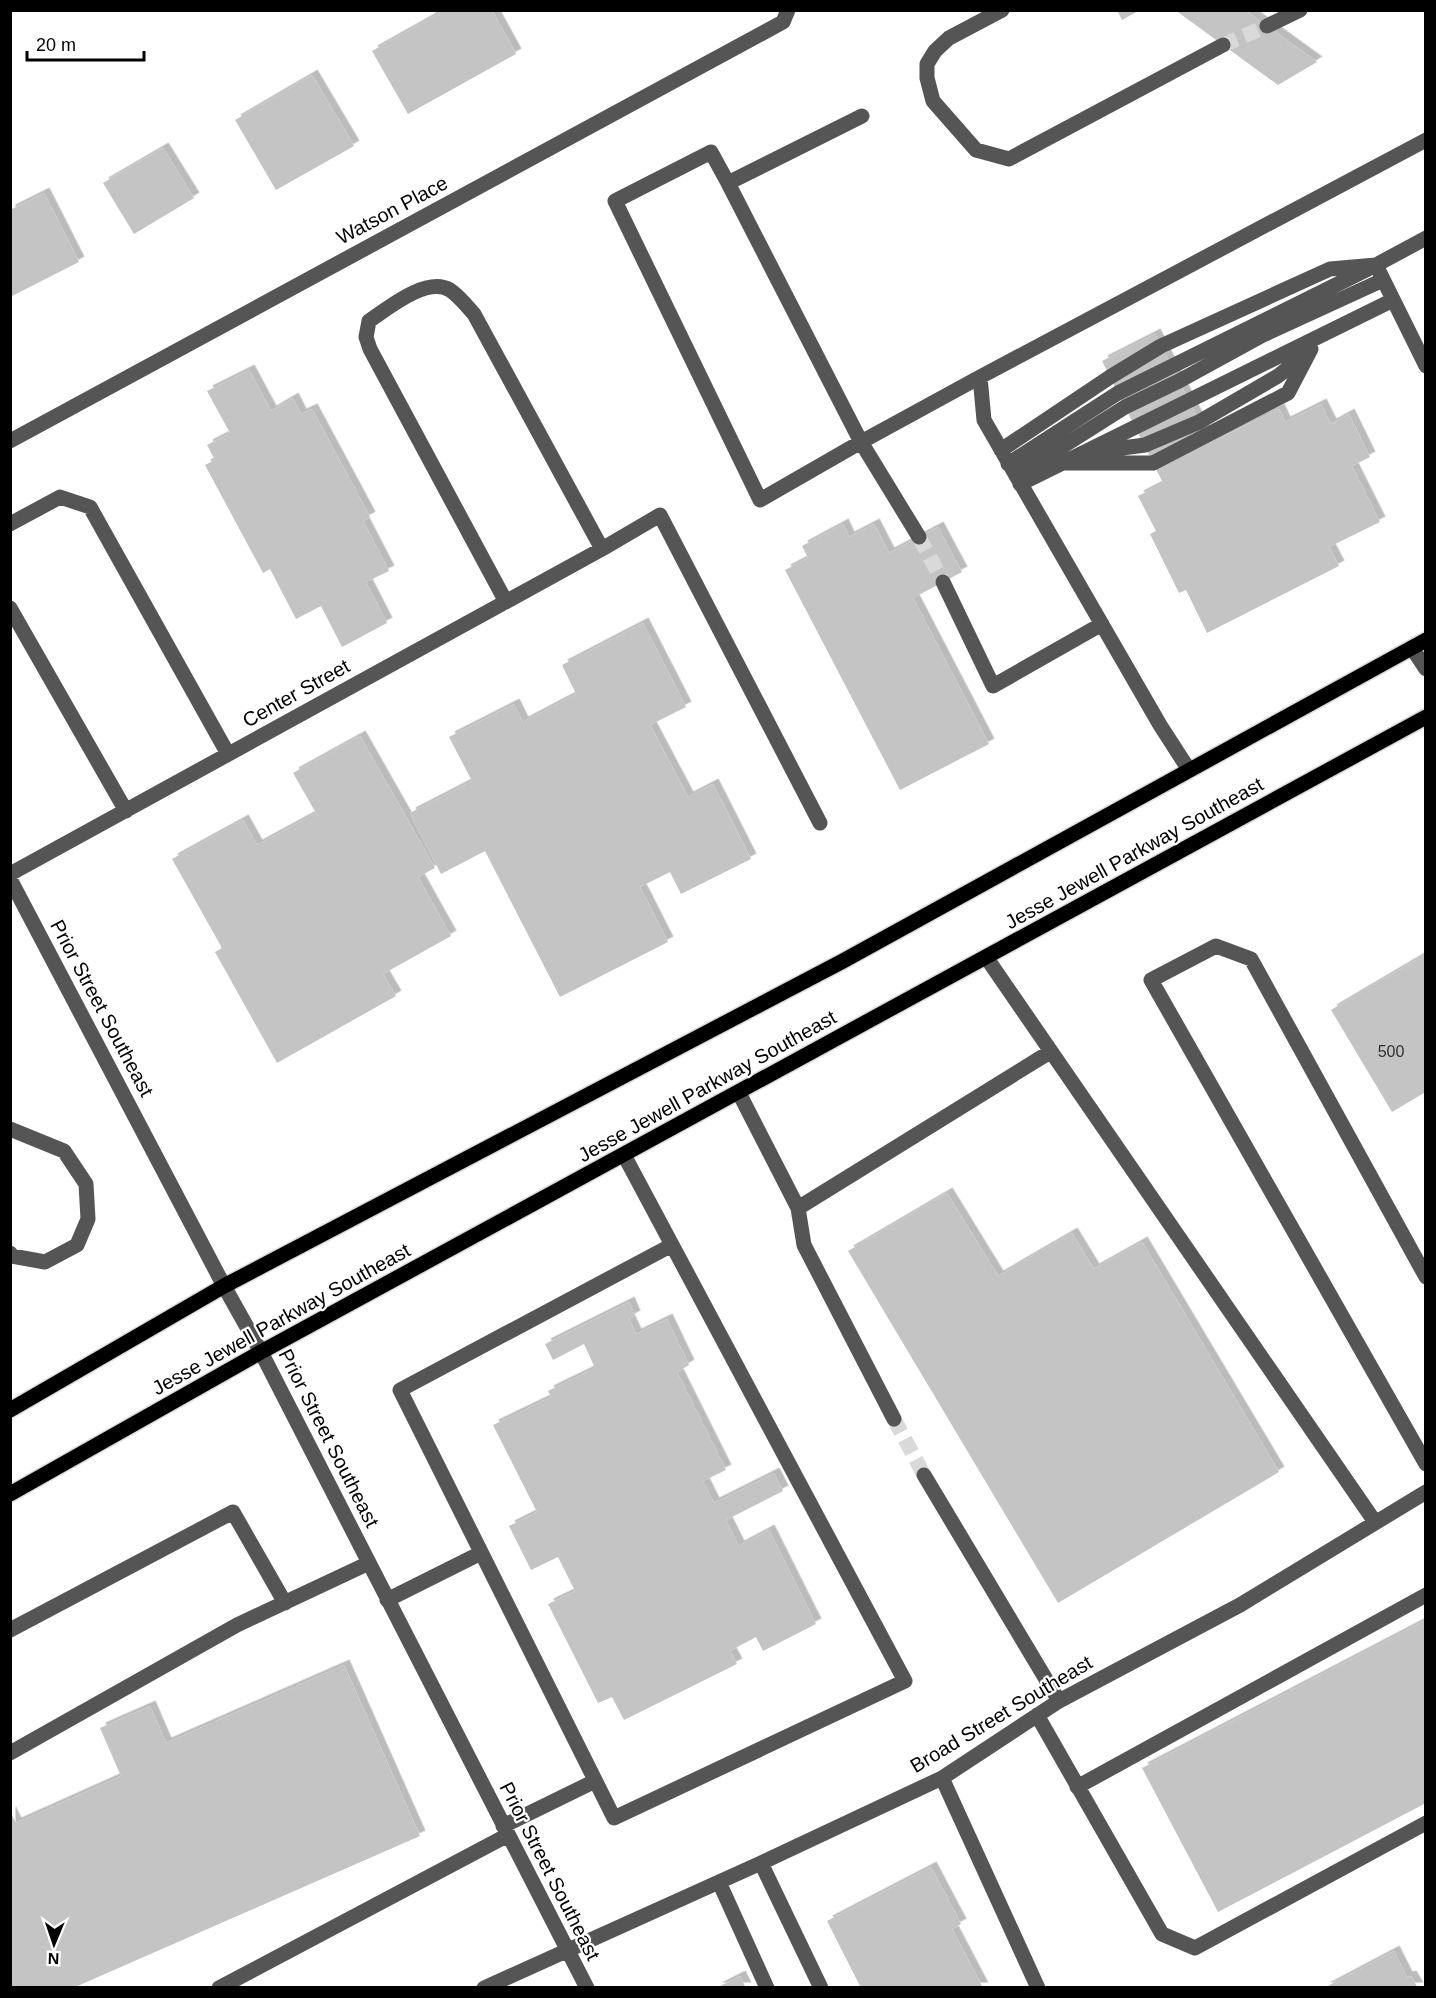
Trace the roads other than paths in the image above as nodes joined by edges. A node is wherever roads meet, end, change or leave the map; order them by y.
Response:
1 (788, 10) edge
2 (1002, 10) edge
3 (1300, 10) edge
4 (1267, 26) tunnel mouth
5 (1223, 45) tunnel mouth
6 (862, 116) dead end
7 (1425, 140) edge
8 (728, 183) junction
9 (1425, 238) edge
10 (1376, 265) junction
11 (1383, 280) junction
12 (1393, 300) junction
13 (1336, 328) junction
14 (1311, 349) junction
15 (1425, 366) edge
16 (980, 377) junction
17 (10, 441) edge
18 (861, 442) junction
19 (1082, 453) junction
20 (1061, 463) junction
21 (1011, 468) junction
22 (10, 524) edge
23 (919, 537) tunnel mouth
24 (602, 549) junction
25 (943, 582) tunnel mouth
26 (506, 602) junction
27 (10, 608) edge
28 (1102, 624) junction
29 (1419, 644) edge
30 (1425, 669) edge
31 (1425, 717) edge
32 (228, 754) junction
33 (1189, 770) junction
34 (126, 811) junction
35 (820, 823) dead end
36 (10, 874) edge
37 (10, 879) edge
38 (986, 957) junction
39 (1050, 1052) junction
40 (739, 1093) junction
41 (10, 1129) edge
42 (624, 1155) junction
43 (798, 1208) junction
44 (672, 1245) junction
45 (10, 1253) edge
46 (1425, 1276) edge
47 (224, 1286) junction
48 (261, 1352) junction
49 (10, 1410) edge
50 (894, 1419) tunnel mouth
51 (1425, 1464) edge
52 (924, 1475) tunnel mouth
53 (1425, 1492) edge
54 (10, 1494) edge
55 (1375, 1522) junction
56 (481, 1554) junction
57 (369, 1563) junction
58 (1425, 1595) edge
59 (387, 1600) junction
60 (285, 1603) junction
61 (10, 1630) edge
62 (1059, 1701) junction
63 (1037, 1715) junction
64 (10, 1753) edge
65 (942, 1778) junction
66 (595, 1781) junction
67 (1077, 1787) junction
68 (1425, 1823) edge
69 (505, 1831) junction
70 (761, 1863) junction
71 (719, 1882) junction
72 (568, 1951) junction
73 (219, 1988) edge
74 (484, 1988) edge
75 (587, 1988) edge
76 (767, 1988) edge
77 (821, 1988) edge
78 (1038, 1988) edge

1 - 17 street, Watson Place
2 - 5 street
3 - 4 street
6 - 8 street
7 - 16 street
8 - 18 street
8 - 18 street
9 - 10 street
10 - 11 street
10 - 21 street
10 - 21 street
11 - 12 street
11 - 21 street
12 - 13 street
12 - 15 street
13 - 14 street
13 - 19 street
14 - 19 street
14 - 20 street
16 - 18 street
16 - 21 street
18 - 23 street
19 - 20 street
20 - 21 street
21 - 28 street
22 - 32 street
24 - 26 street, Center Street
24 - 26 street
24 - 35 street, Center Street
25 - 28 street
26 - 32 street, Center Street
27 - 34 street
28 - 33 street
29 - 30 street
29 - 33 main road
31 - 38 main road, Jesse Jewell Parkway Southeast
32 - 34 street, Center Street
33 - 47 main road
34 - 36 street, Center Street
37 - 47 street, Prior Street Southeast
38 - 39 street
38 - 40 main road, Jesse Jewell Parkway Southeast
39 - 43 street
39 - 55 street
40 - 42 main road, Jesse Jewell Parkway Southeast
40 - 43 street
41 - 45 street
42 - 44 street
42 - 48 main road, Jesse Jewell Parkway Southeast
43 - 50 street
44 - 56 street
44 - 66 street
46 - 51 street
47 - 48 street, Prior Street Southeast
47 - 49 main road
48 - 54 main road, Jesse Jewell Parkway Southeast
48 - 57 street, Prior Street Southeast
52 - 62 street
53 - 55 street, Broad Street Southeast
55 - 62 street, Broad Street Southeast
56 - 59 street
56 - 66 street
57 - 59 street, Prior Street Southeast
57 - 60 street
58 - 67 street
59 - 69 street, Prior Street Southeast
60 - 61 street
60 - 64 street
62 - 63 street, Broad Street Southeast
63 - 65 street, Broad Street Southeast
63 - 67 street
65 - 70 street, Broad Street Southeast
65 - 78 street
66 - 69 street
67 - 68 street
69 - 72 street, Prior Street Southeast
69 - 73 street
70 - 71 street, Broad Street Southeast
70 - 77 street
71 - 72 street, Broad Street Southeast
71 - 76 street
72 - 74 street, Broad Street Southeast
72 - 75 street, Prior Street Southeast

